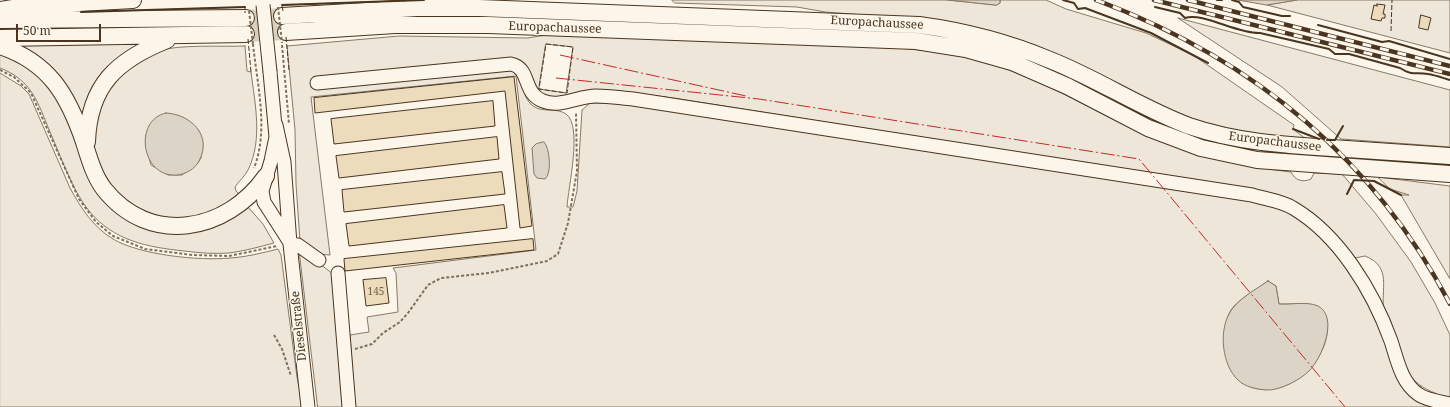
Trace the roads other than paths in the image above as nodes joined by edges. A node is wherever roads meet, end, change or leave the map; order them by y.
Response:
1 (133, 0) edge
2 (563, 0) edge
3 (262, 2) edge
4 (0, 10) edge
5 (280, 12) tunnel mouth
6 (247, 14) tunnel mouth
7 (616, 14) junction
8 (0, 20) edge
9 (286, 32) tunnel mouth
10 (246, 34) tunnel mouth
11 (176, 36) junction
12 (0, 38) edge
13 (0, 46) edge
14 (317, 83) dead end
15 (276, 125) junction
16 (88, 154) junction
17 (1450, 156) edge
18 (1450, 174) edge
19 (266, 176) junction
20 (290, 244) junction
21 (319, 260) dead end
22 (338, 274) dead end
23 (1450, 404) edge
24 (308, 407) edge
25 (349, 407) edge

1 - 4 main road
2 - 7 main road
3 - 15 street, Dieselstraße, bridge
5 - 7 main road, Europachaussee
6 - 8 main road
7 - 17 main road, Europachaussee
9 - 18 main road, Europachaussee
10 - 11 main road
11 - 12 main road
11 - 16 main road
13 - 16 main road
14 - 23 street
15 - 19 street, Dieselstraße
15 - 20 street, Dieselstraße
16 - 19 main road
19 - 20 street, Dieselstraße
20 - 21 street
20 - 24 street, Dieselstraße
22 - 25 street

